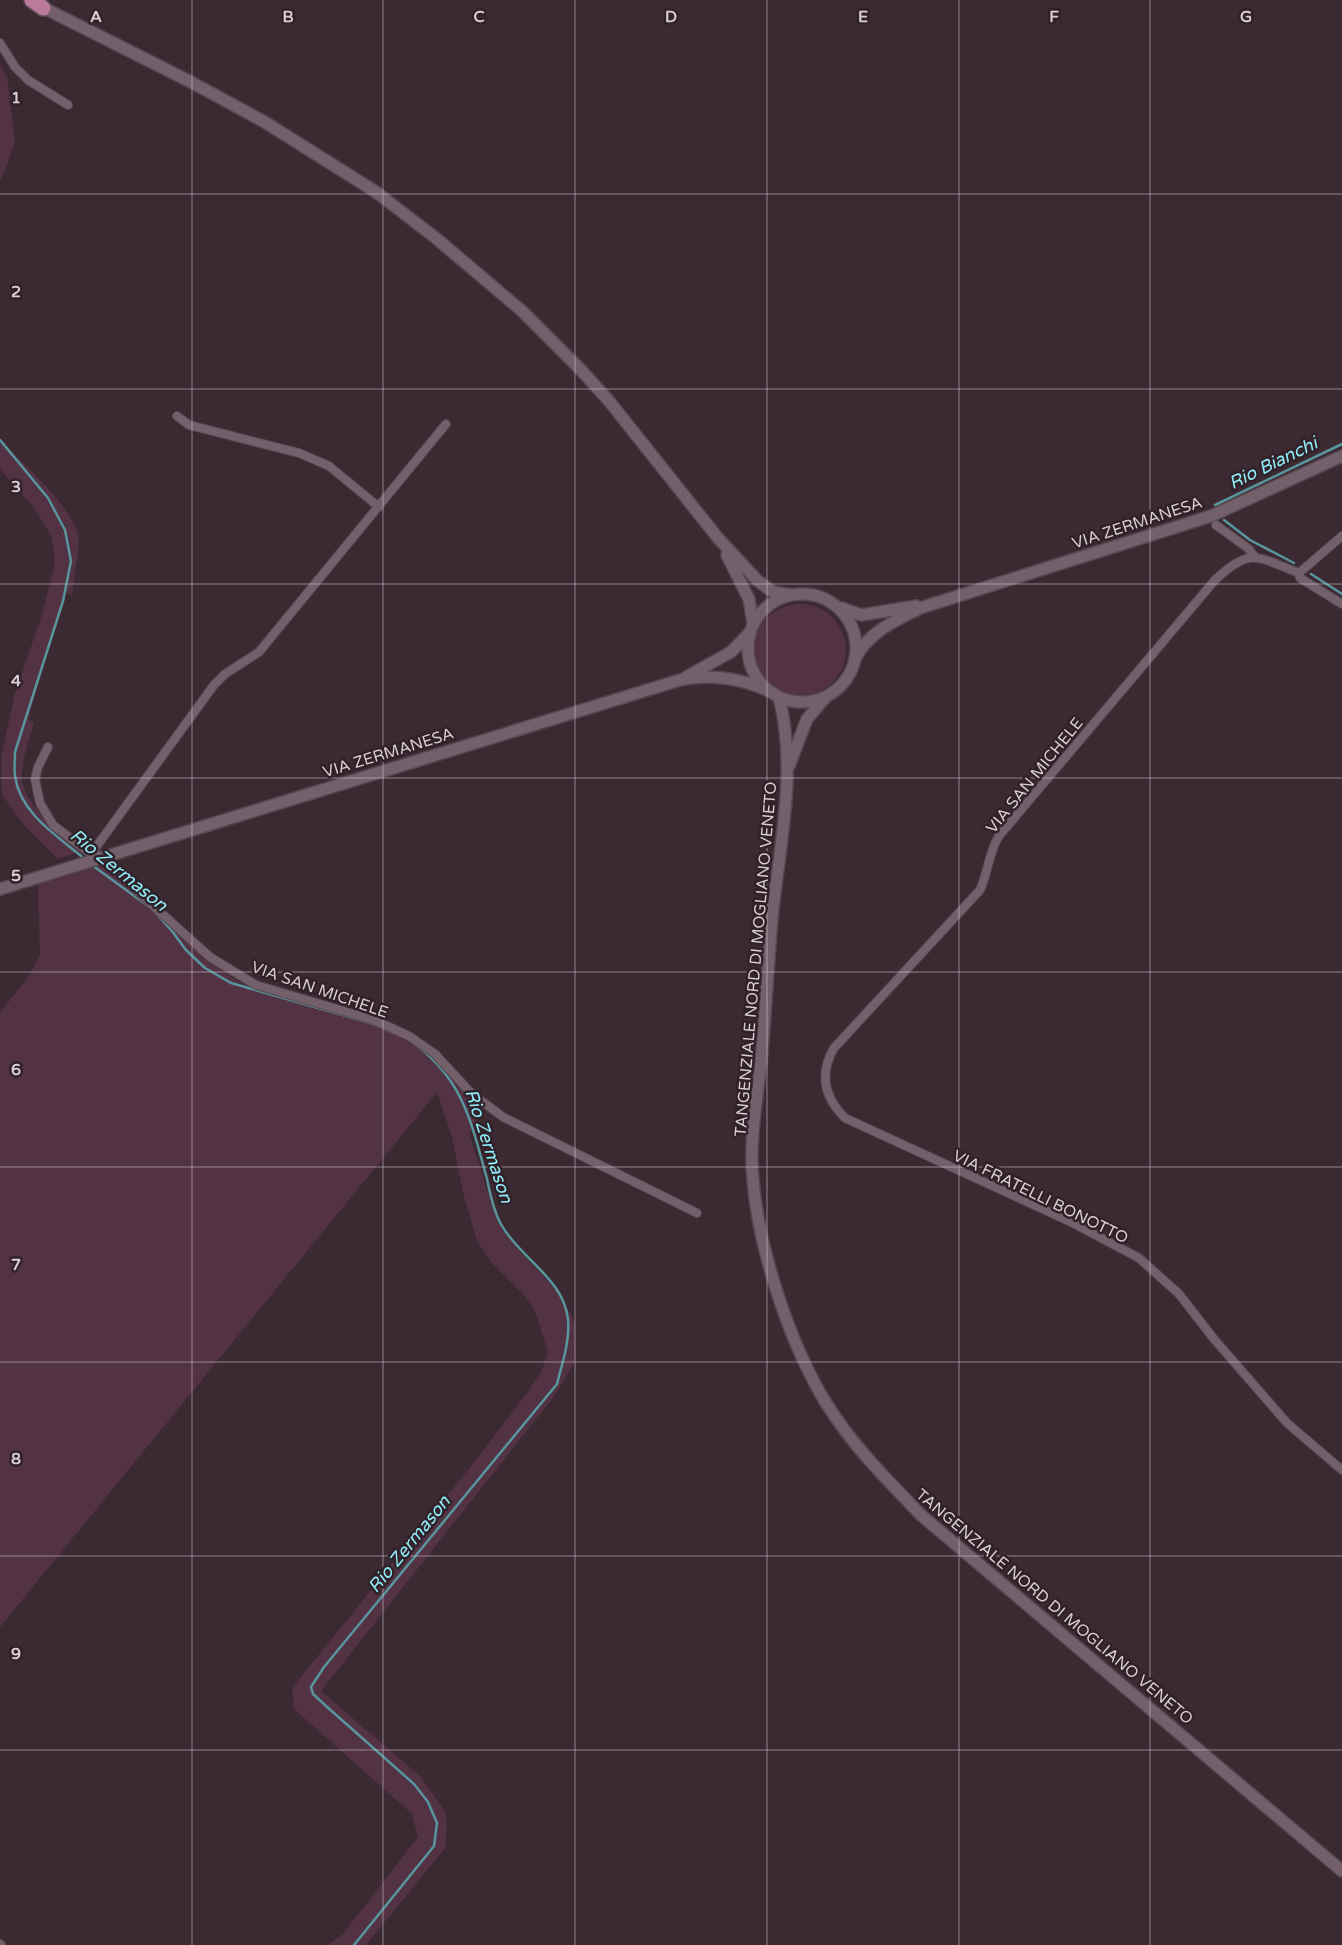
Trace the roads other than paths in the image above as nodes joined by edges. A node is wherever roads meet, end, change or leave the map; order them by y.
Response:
1 (27, 0) edge
2 (38, 4) edge
3 (0, 44) edge
4 (68, 105) dead end
5 (177, 416) dead end
6 (446, 424) dead end
7 (1342, 456) edge
8 (379, 507) junction
9 (1216, 525) dead end
10 (1342, 536) edge
11 (718, 538) junction
12 (1254, 556) junction
13 (1299, 573) junction
14 (790, 595) junction
15 (935, 602) junction
16 (834, 604) junction
17 (1342, 604) edge
18 (752, 627) junction
19 (855, 659) junction
20 (680, 680) junction
21 (776, 695) junction
22 (828, 696) junction
23 (48, 747) dead end
24 (789, 766) junction
25 (91, 854) junction
26 (106, 857) junction
27 (0, 889) edge
28 (825, 1076) joint
29 (697, 1213) dead end
30 (1342, 1470) edge
31 (1342, 1871) edge

1 - 2 main road
2 - 11 main road
3 - 4 street
5 - 8 street
6 - 8 street
7 - 15 main road, VIA ZERMANESA
8 - 25 street
9 - 12 street
10 - 13 street
11 - 14 main road
11 - 18 main road
12 - 13 street
12 - 28 street, VIA SAN MICHELE
13 - 17 street
14 - 16 main road, VIA ZERMANESA
14 - 18 main road, VIA ZERMANESA
15 - 16 main road, VIA ZERMANESA
15 - 19 main road, VIA ZERMANESA
16 - 19 main road, VIA ZERMANESA
18 - 20 main road, VIA ZERMANESA
18 - 21 main road
19 - 22 main road, VIA ZERMANESA
20 - 21 main road, VIA ZERMANESA
20 - 26 main road, VIA ZERMANESA
21 - 22 main road, VIA ZERMANESA
21 - 24 main road, TANGENZIALE NORD DI MOGLIANO VENETO
22 - 24 main road, TANGENZIALE NORD DI MOGLIANO VENETO
23 - 25 street, VIA ZERMANESA
24 - 31 main road, TANGENZIALE NORD DI MOGLIANO VENETO
25 - 26 street, VIA ZERMANESA
26 - 27 main road, VIA ZERMANESA
26 - 29 street, VIA SAN MICHELE
28 - 30 street, VIA FRATELLI BONOTTO

